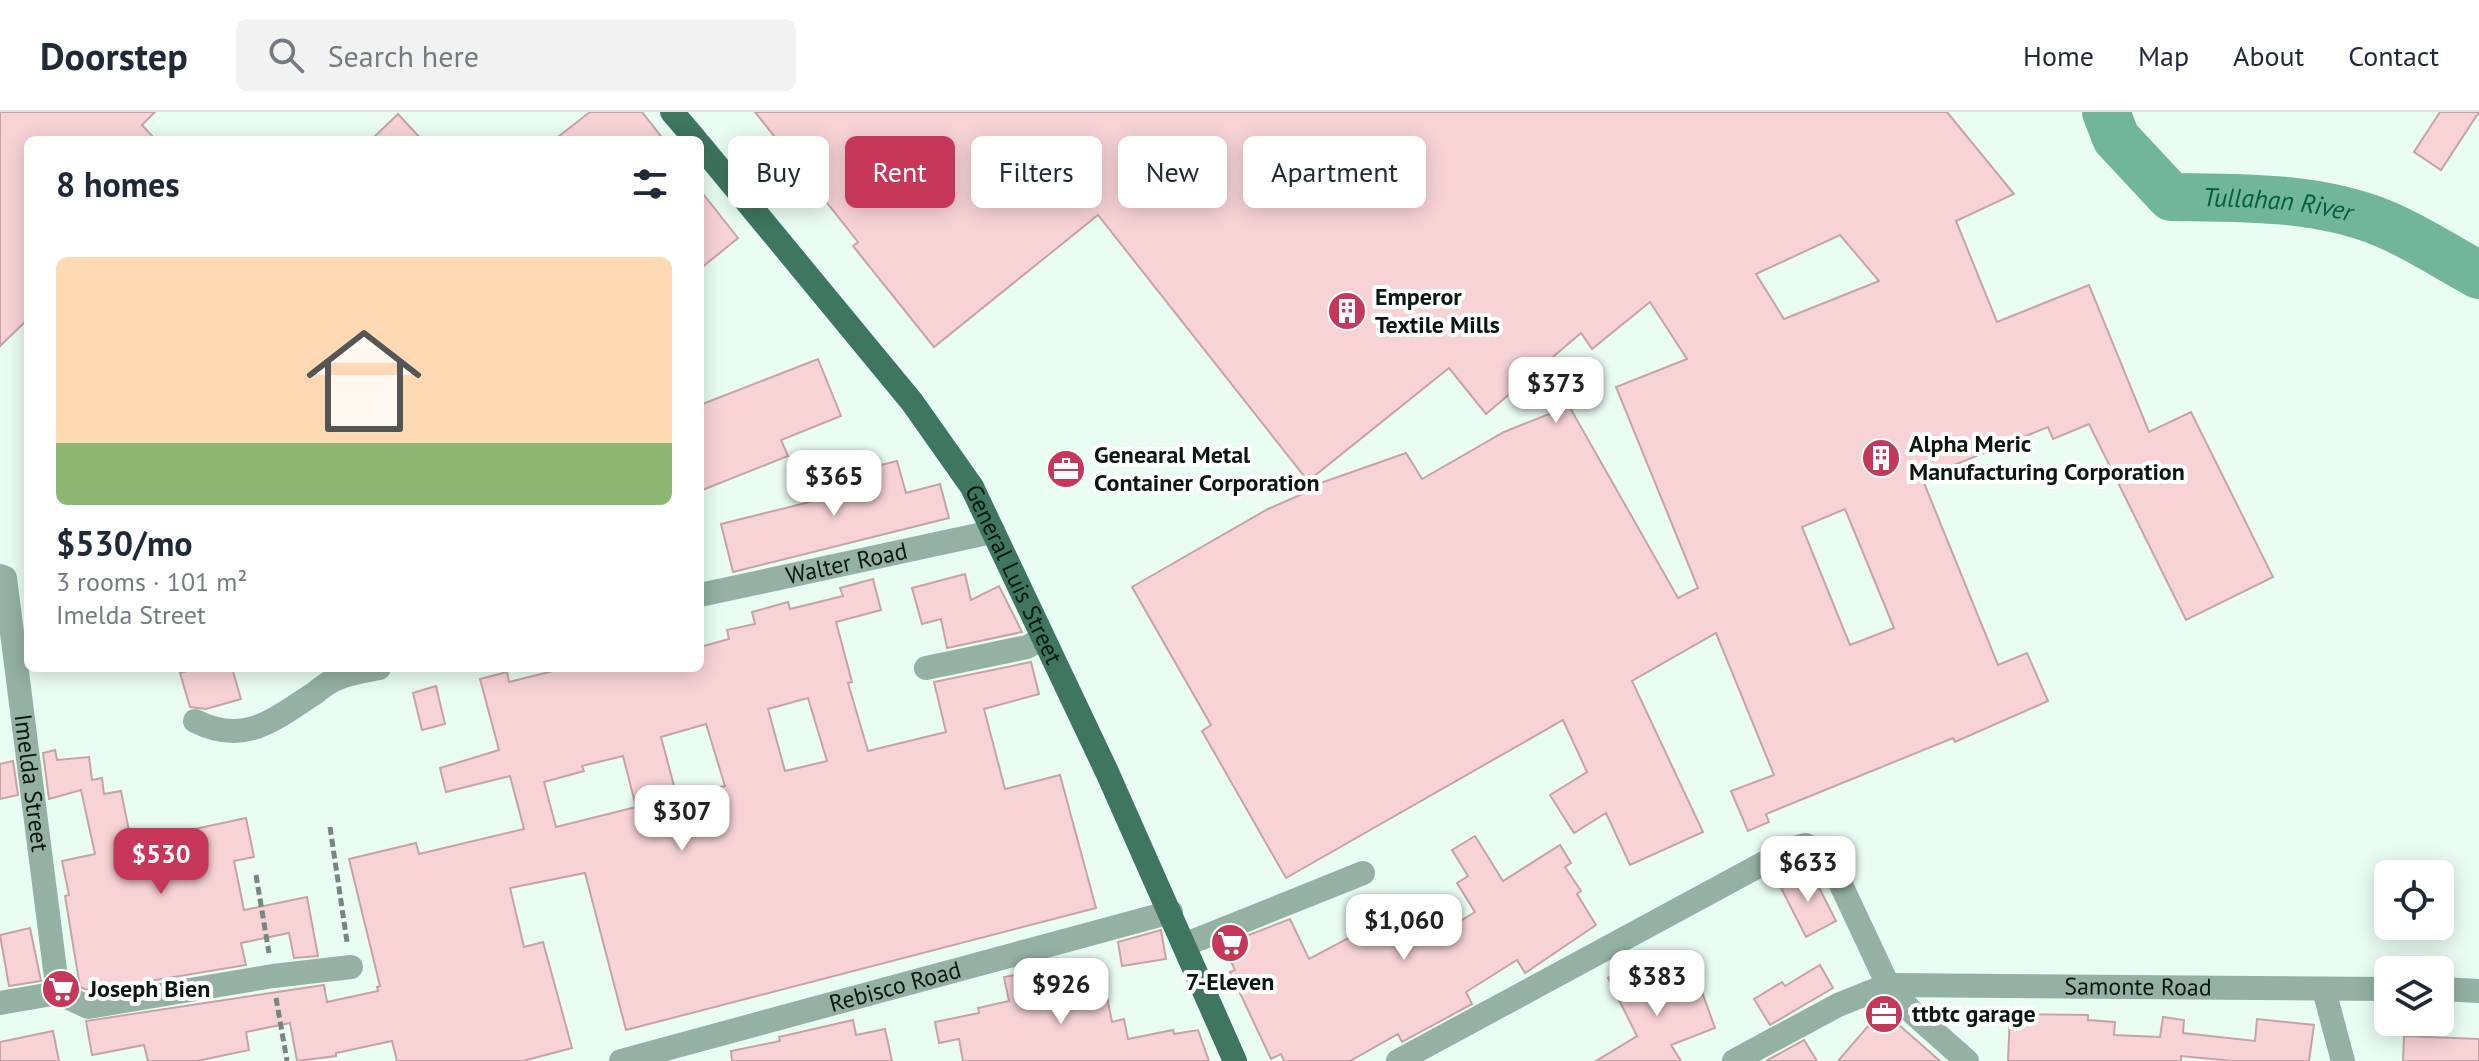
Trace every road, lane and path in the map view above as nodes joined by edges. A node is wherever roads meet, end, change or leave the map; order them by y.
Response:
1 (672, 112) edge
2 (693, 136) edge
3 (704, 150) edge
4 (992, 532) junction
5 (0, 576) edge
6 (704, 594) edge
7 (1042, 639) junction
8 (926, 668) dead end
9 (363, 672) edge
10 (195, 721) dead end
11 (330, 827) dead end
12 (1363, 873) dead end
13 (1171, 912) junction
14 (1184, 945) junction
15 (351, 967) joint
16 (1888, 985) junction
17 (2374, 989) edge
18 (2324, 990) junction
19 (2454, 990) edge
20 (2479, 991) edge
21 (58, 993) junction
22 (0, 1003) edge
23 (621, 1061) edge
24 (1235, 1061) edge
25 (1398, 1061) edge
26 (1734, 1061) edge
27 (1967, 1061) edge
28 (2343, 1061) edge

1 - 2 main road
3 - 4 main road, General Luis Street
4 - 6 street, Walter Road
4 - 7 main road, General Luis Street
5 - 21 street, Imelda Street
7 - 8 street
7 - 13 main road, General Luis Street
9 - 10 street
11 - 15 path
12 - 14 street
13 - 14 main road, General Luis Street
13 - 23 street, Rebisco Road
14 - 24 main road, General Luis Street
15 - 21 street
16 - 18 street, Samonte Road
16 - 25 street
16 - 26 street, Samonte Road
16 - 27 street
17 - 18 street, Samonte Road
18 - 28 street
19 - 20 street
21 - 22 street

